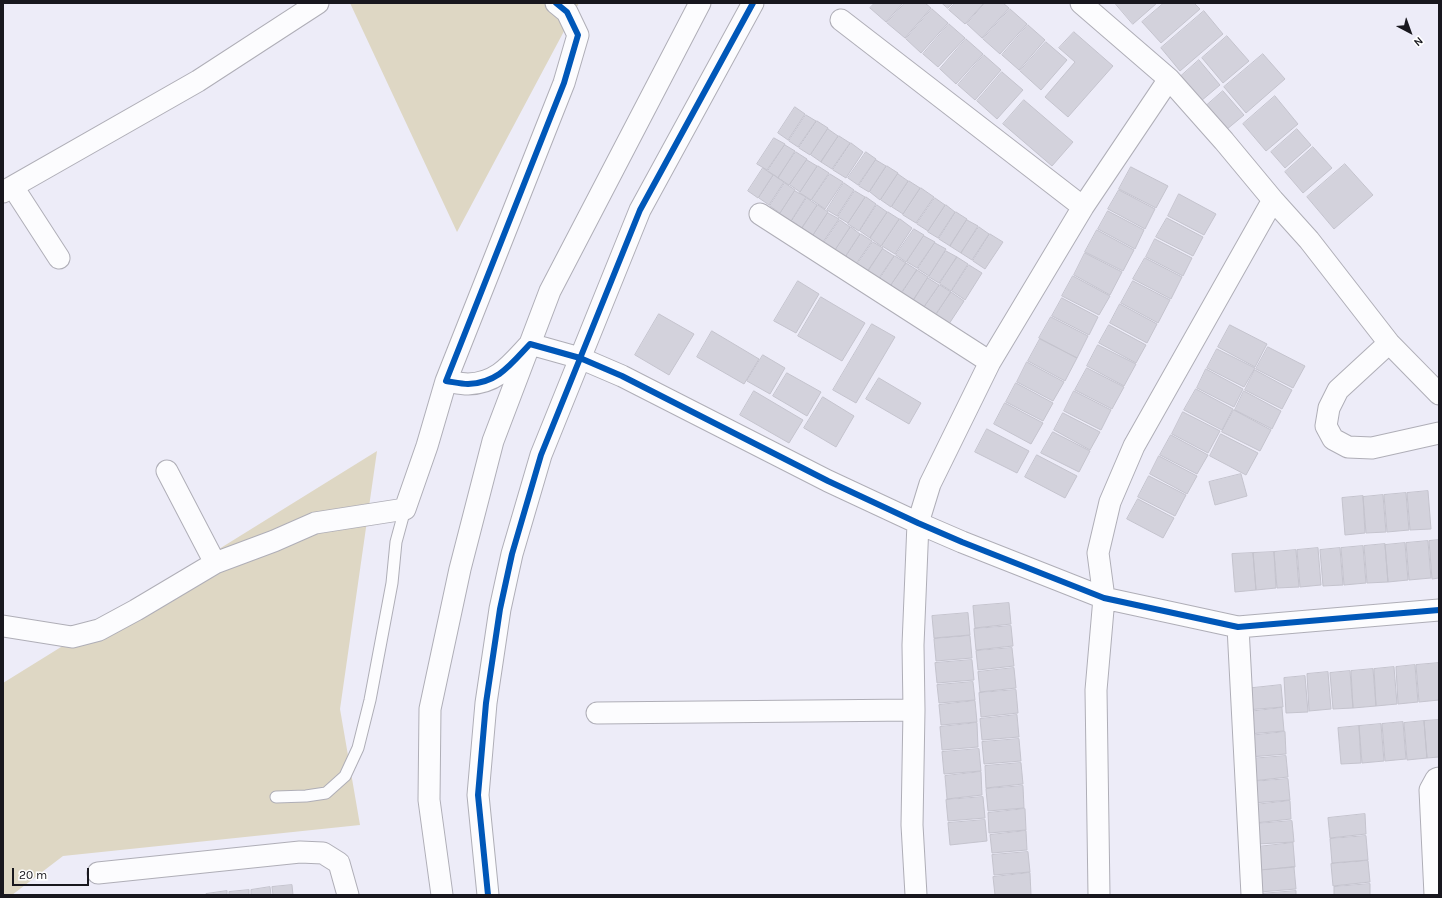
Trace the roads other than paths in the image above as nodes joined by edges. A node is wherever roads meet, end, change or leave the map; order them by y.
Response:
1 (318, 3) edge
2 (556, 3) edge
3 (700, 3) edge
4 (753, 3) edge
5 (1081, 3) edge
6 (841, 20) dead end
7 (1169, 79) junction
8 (8, 190) edge
9 (1273, 200) junction
10 (1083, 207) junction
11 (760, 214) dead end
12 (59, 258) dead end
13 (1389, 343) junction
14 (530, 344) junction
15 (580, 358) junction
16 (990, 362) junction
17 (446, 381) junction
18 (1439, 394) edge
19 (1439, 433) edge
20 (167, 471) dead end
21 (405, 509) junction
22 (918, 523) junction
23 (215, 563) junction
24 (1104, 598) junction
25 (1439, 610) edge
26 (3, 626) edge
27 (1238, 627) junction
28 (914, 710) junction
29 (597, 713) dead end
30 (1439, 778) edge
31 (276, 797) dead end
32 (98, 873) dead end
33 (348, 895) edge
34 (442, 895) edge
35 (488, 895) edge
36 (916, 895) edge
37 (1100, 895) edge
38 (1252, 895) edge
39 (1435, 895) edge

1 - 8 street
2 - 17 street
3 - 14 street
4 - 15 street
5 - 7 street
6 - 10 street
7 - 9 street
7 - 10 street
8 - 12 street
9 - 13 street
9 - 24 street
10 - 16 street
11 - 16 street
13 - 18 street
13 - 19 street
14 - 15 street
14 - 17 street
14 - 34 street
15 - 22 street
15 - 35 street
16 - 22 street
17 - 21 street
20 - 23 street
21 - 23 street
21 - 31 lane
22 - 24 street
22 - 28 street
23 - 26 street
24 - 27 street
24 - 37 street
25 - 27 street
27 - 38 street
28 - 29 street
28 - 36 street
30 - 39 street
32 - 33 street

